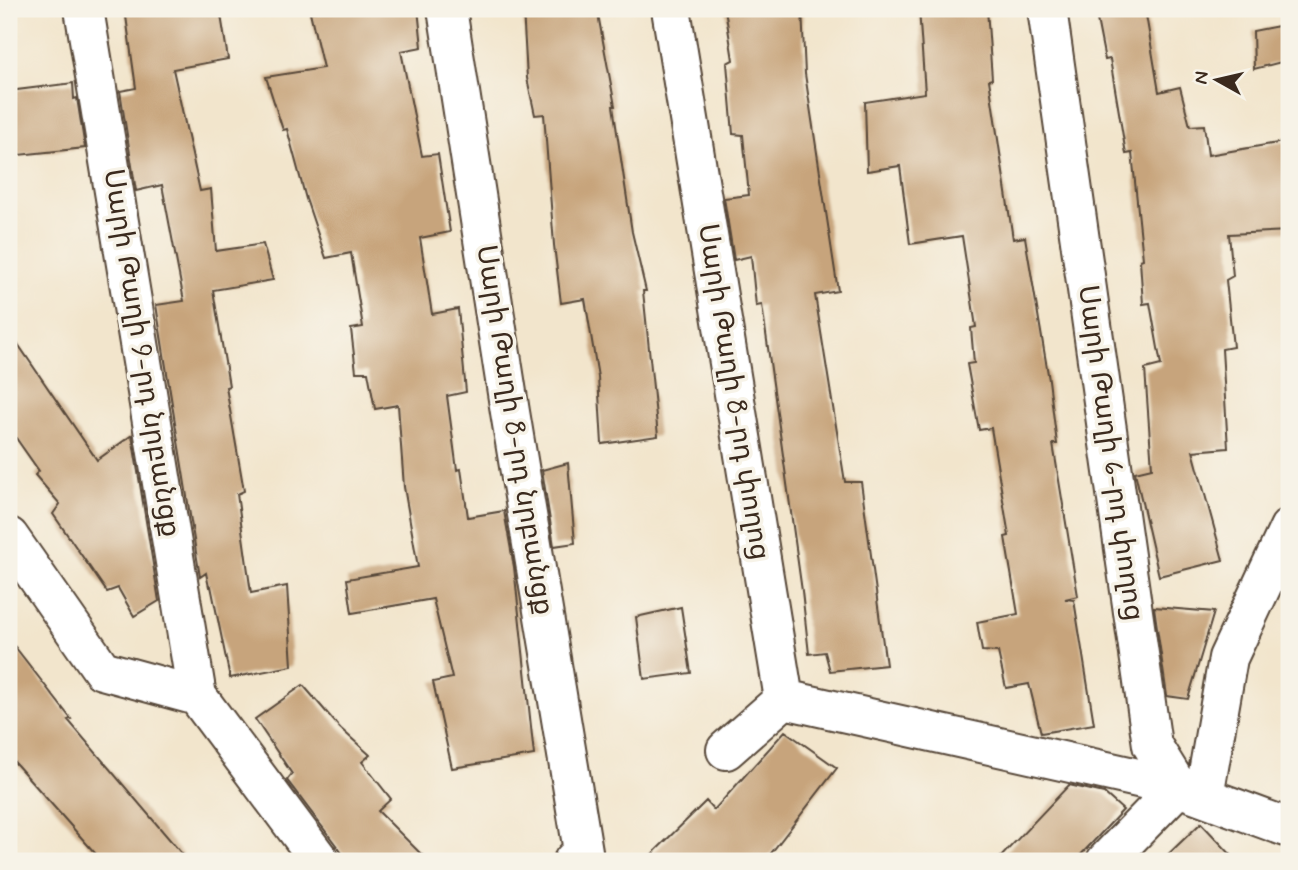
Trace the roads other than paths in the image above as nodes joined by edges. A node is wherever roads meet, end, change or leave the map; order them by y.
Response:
1 (84, 9) edge
2 (447, 9) edge
3 (670, 9) edge
4 (1047, 9) edge
5 (1289, 528) edge
6 (9, 537) edge
7 (197, 696) junction
8 (784, 699) junction
9 (726, 750) dead end
10 (1191, 791) junction
11 (1289, 828) edge
12 (578, 856) edge
13 (320, 861) edge
14 (1106, 861) edge

1 - 7 street, Սարի Թաղի 9-րդ նրբանցք
2 - 12 street, Սարի Թաղի 8-րդ նրբանցք
3 - 8 street, Սարի Թաղի 8-րդ փողոց
4 - 10 street, Սարի Թաղի 6-րդ փողոց
5 - 10 street
6 - 7 street
7 - 13 street
8 - 9 street
8 - 10 street
10 - 11 street
10 - 14 street

